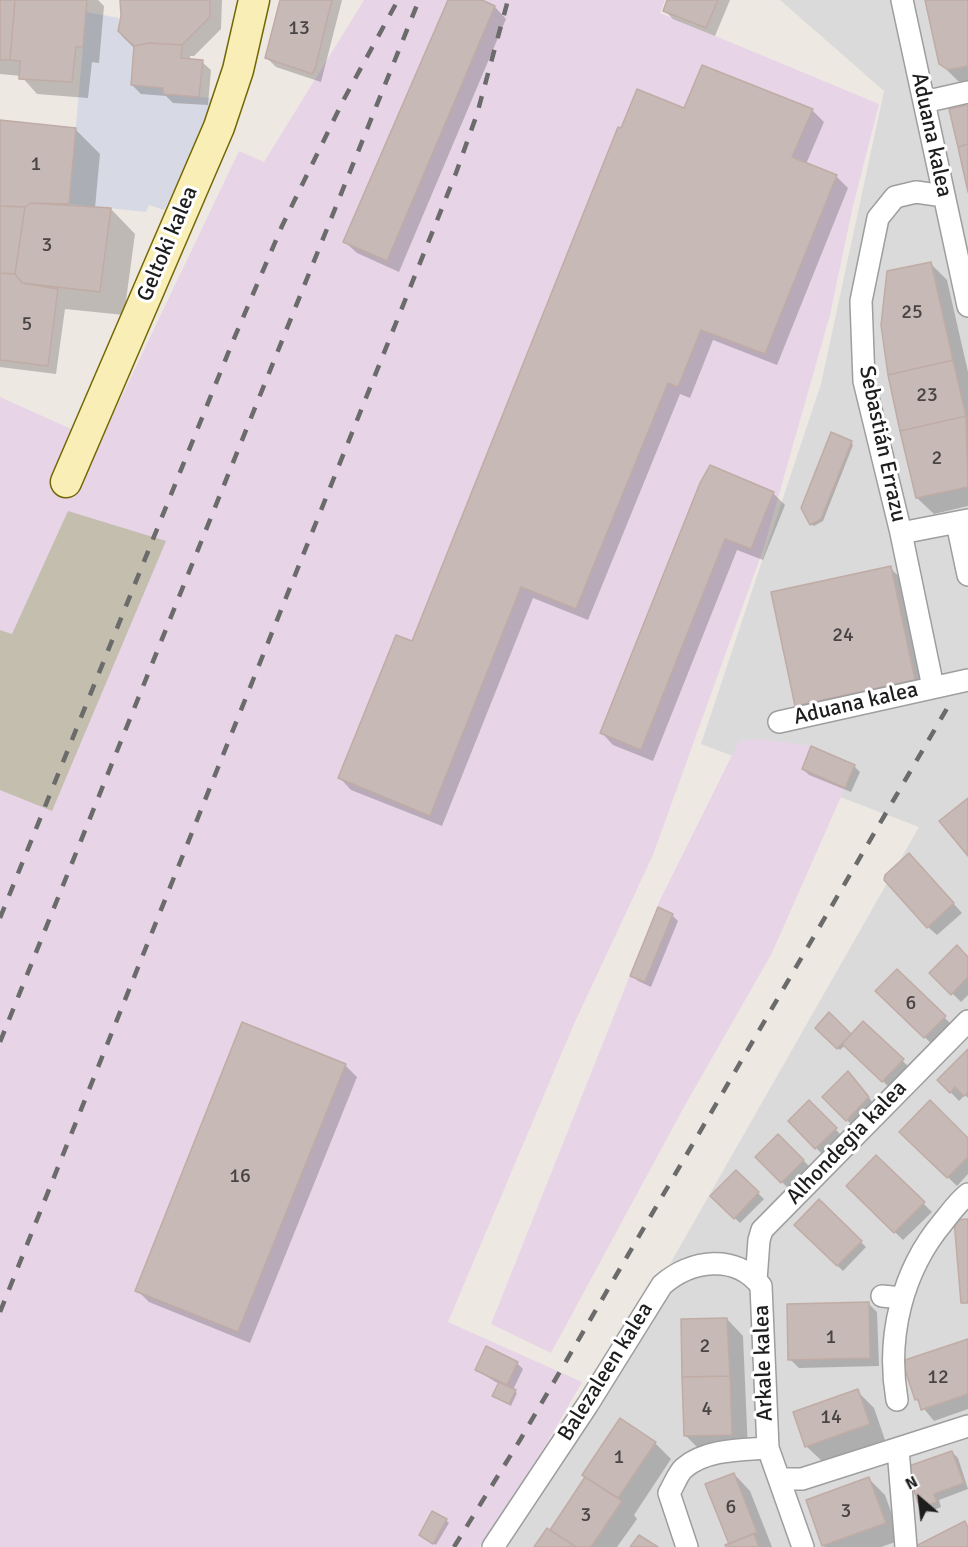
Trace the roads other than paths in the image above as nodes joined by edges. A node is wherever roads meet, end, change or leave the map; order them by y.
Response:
1 (254, 0) edge
2 (902, 0) edge
3 (968, 92) edge
4 (924, 102) junction
5 (944, 196) junction
6 (968, 306) edge
7 (66, 482) dead end
8 (963, 521) edge
9 (901, 533) junction
10 (968, 574) edge
11 (968, 680) edge
12 (933, 687) junction
13 (778, 722) dead end
14 (968, 1021) edge
15 (968, 1194) edge
16 (756, 1280) junction
17 (897, 1400) dead end
18 (968, 1426) edge
19 (768, 1448) junction
20 (898, 1449) junction
21 (781, 1479) junction
22 (493, 1547) edge
23 (687, 1547) edge
24 (803, 1547) edge
25 (906, 1547) edge

1 - 7 street, Geltoki kalea
2 - 4 street, Aduana kalea
3 - 4 street
4 - 5 street, Aduana kalea
5 - 6 street, Aduana kalea
5 - 9 street, Sebastián Errazu
8 - 9 street
8 - 10 street
9 - 12 street, Aduana kalea
11 - 12 street, Aduana kalea
12 - 13 street, Aduana kalea
14 - 16 street, Alhondegia kalea
15 - 17 street
16 - 19 street, Arkale kalea
16 - 22 street, Balezaleen kalea
18 - 20 street
19 - 21 street, Arkale kalea
19 - 23 street, Arkale kalea
20 - 21 street
20 - 25 street
21 - 24 street, Arkale kalea

